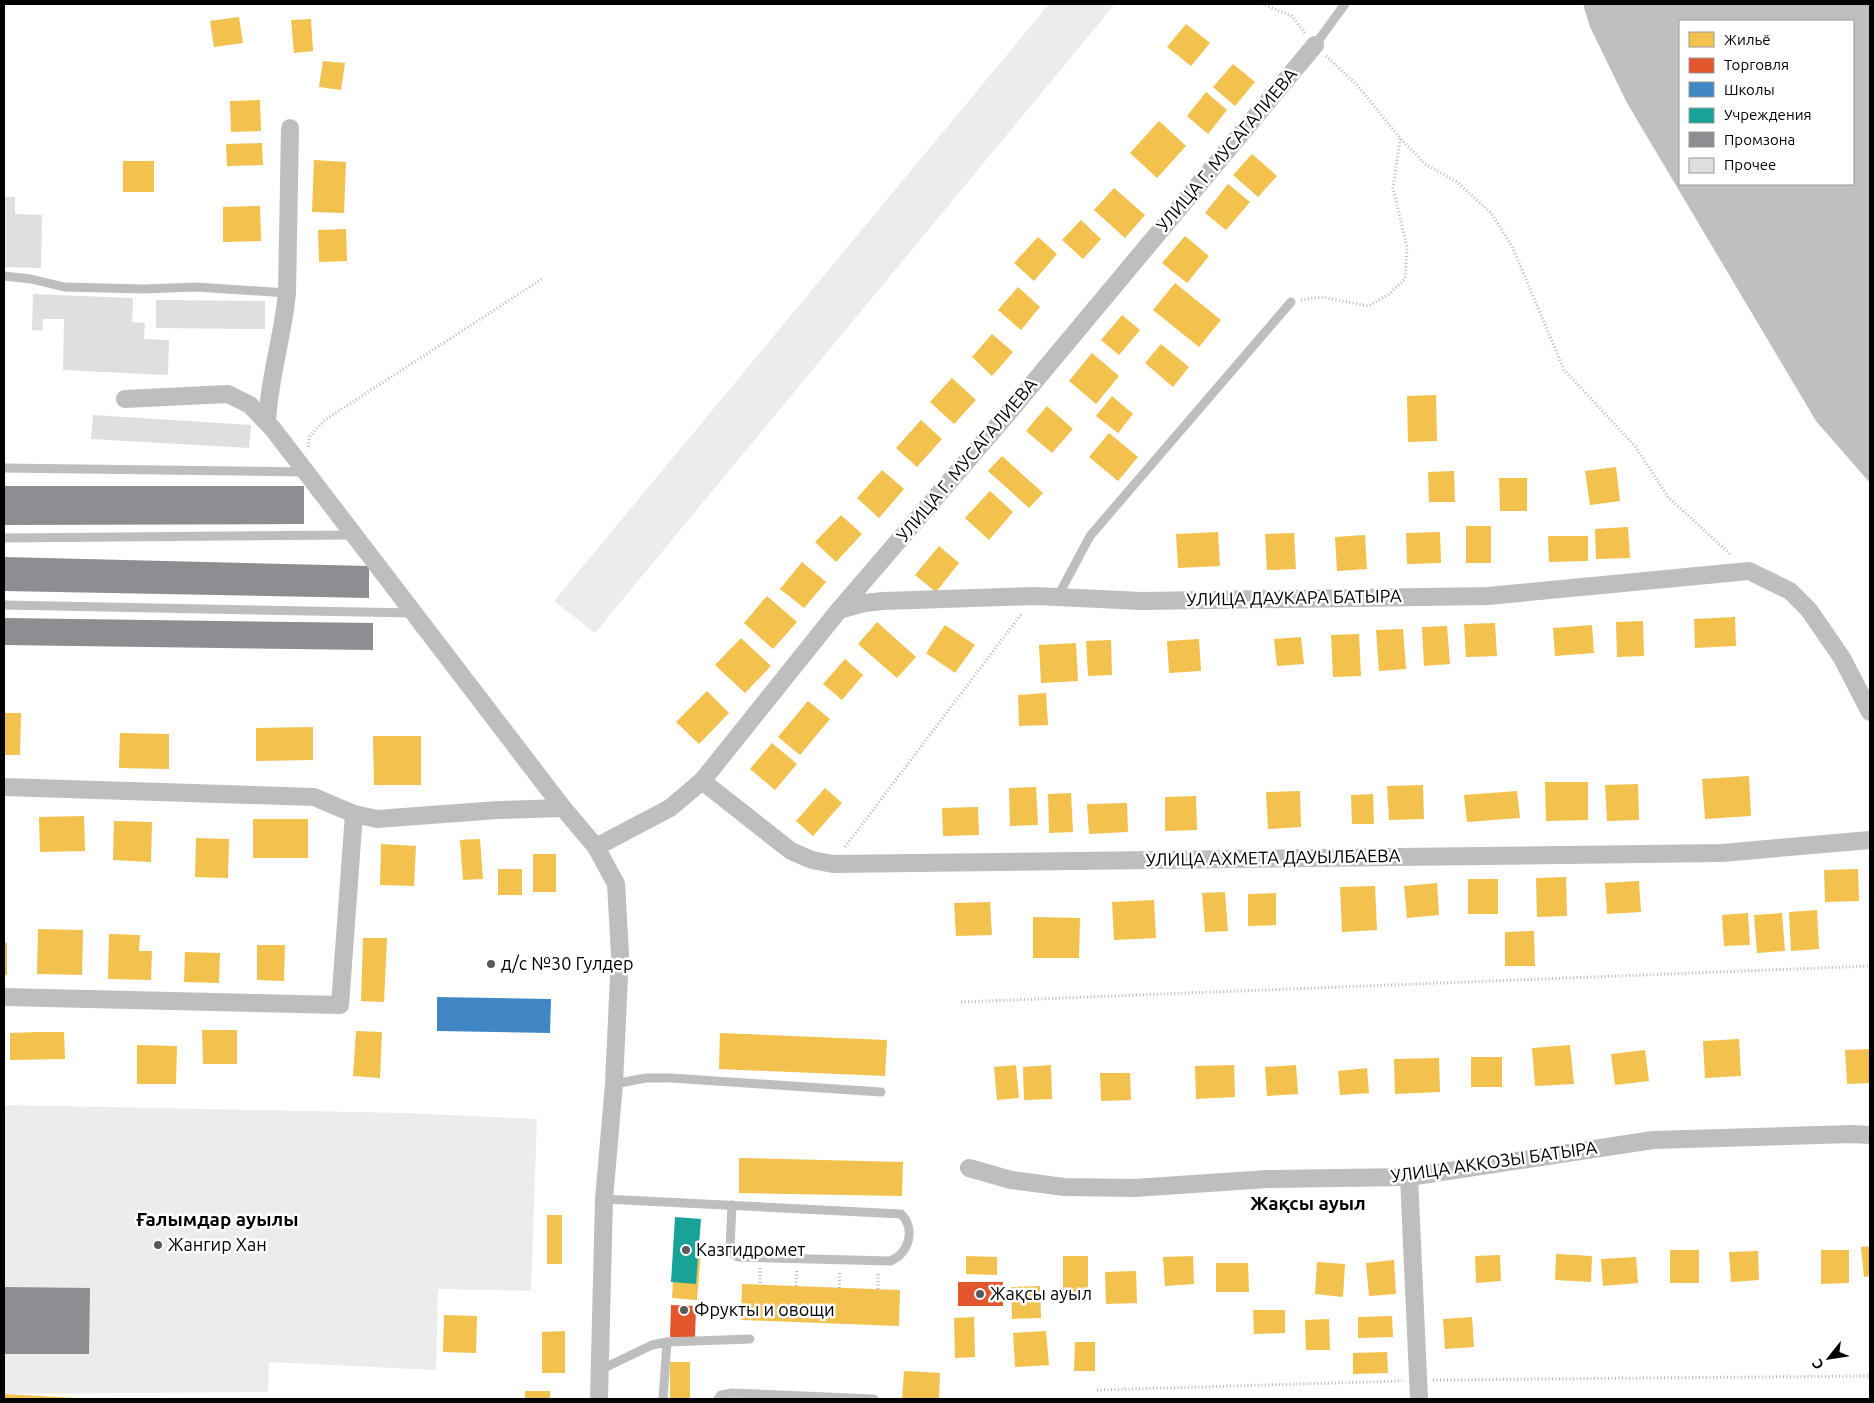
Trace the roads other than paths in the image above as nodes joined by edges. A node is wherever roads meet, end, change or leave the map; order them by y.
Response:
1 (1345, 4) edge
2 (1315, 45) joint
3 (290, 128) dead end
4 (4, 276) edge
5 (287, 293) junction
6 (1291, 302) road end
7 (125, 399) dead end
8 (267, 422) junction
9 (307, 464) junction
10 (4, 468) edge
11 (355, 535) junction
12 (4, 538) edge
13 (1058, 596) junction
14 (4, 605) edge
15 (839, 610) junction
16 (414, 614) junction
17 (1870, 712) edge
18 (702, 781) junction
19 (4, 787) edge
20 (563, 808) junction
21 (354, 814) junction
22 (1870, 840) edge
23 (596, 847) junction
24 (4, 998) edge
25 (614, 1084) junction
26 (881, 1092) dead end
27 (1870, 1136) edge
28 (969, 1168) dead end
29 (1408, 1177) junction
30 (604, 1199) junction
31 (732, 1205) junction
32 (750, 1339) dead end
33 (667, 1342) junction
34 (600, 1370) junction
35 (599, 1399) edge
36 (663, 1399) edge
37 (718, 1399) edge
38 (874, 1399) edge
39 (1419, 1399) edge

1 - 2 lane
2 - 15 street, УЛИЦА Г. МУСАГАЛИЕВА
3 - 5 street
4 - 5 lane
5 - 8 street
6 - 13 lane
7 - 8 street
8 - 9 street
9 - 10 lane
9 - 11 street
11 - 12 lane
11 - 16 street
13 - 15 street, УЛИЦА ДАУКАРА БАТЫРА
13 - 17 street, УЛИЦА ДАУКАРА БАТЫРА
14 - 16 lane
15 - 18 street, УЛИЦА Г. МУСАГАЛИЕВА
16 - 20 street
18 - 22 street, УЛИЦА АХМЕТА ДАУЫЛБАЕВА
18 - 23 street, УЛИЦА Г. МУСАГАЛИЕВА
19 - 21 street
20 - 21 street
20 - 23 street
21 - 24 street
23 - 25 street
25 - 26 lane
25 - 30 street
27 - 29 street, УЛИЦА АККОЗЫ БАТЫРА
28 - 29 street, УЛИЦА АККОЗЫ БАТЫРА
29 - 39 street
30 - 31 lane
30 - 34 street
31 - 31 lane
32 - 33 lane
33 - 34 lane
33 - 36 lane
34 - 35 street
37 - 38 lane

